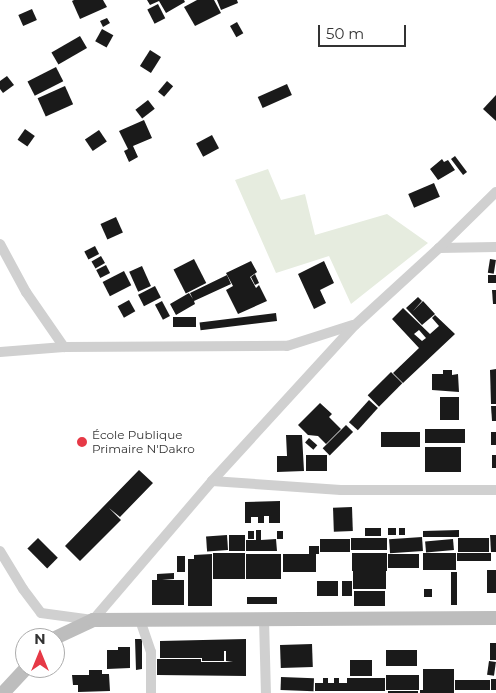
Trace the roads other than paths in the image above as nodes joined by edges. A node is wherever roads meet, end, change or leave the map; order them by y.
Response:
1 (496, 192) edge
2 (0, 244) edge
3 (496, 247) edge
4 (439, 248) junction
5 (355, 325) junction
6 (64, 347) junction
7 (0, 352) edge
8 (212, 481) junction
9 (496, 490) edge
10 (0, 551) edge
11 (496, 618) edge
12 (264, 619) junction
13 (93, 620) junction
14 (140, 620) junction
15 (65, 633) edge
16 (16, 678) edge
17 (2, 693) edge
18 (151, 693) edge
19 (266, 693) edge

1 - 4 street
2 - 6 street
3 - 4 street
4 - 5 street
5 - 6 street
5 - 8 street
6 - 7 street
8 - 9 street
8 - 13 street
10 - 13 street
11 - 12 street
12 - 14 street
12 - 19 street
13 - 14 street
13 - 15 street
14 - 18 street
16 - 17 street

